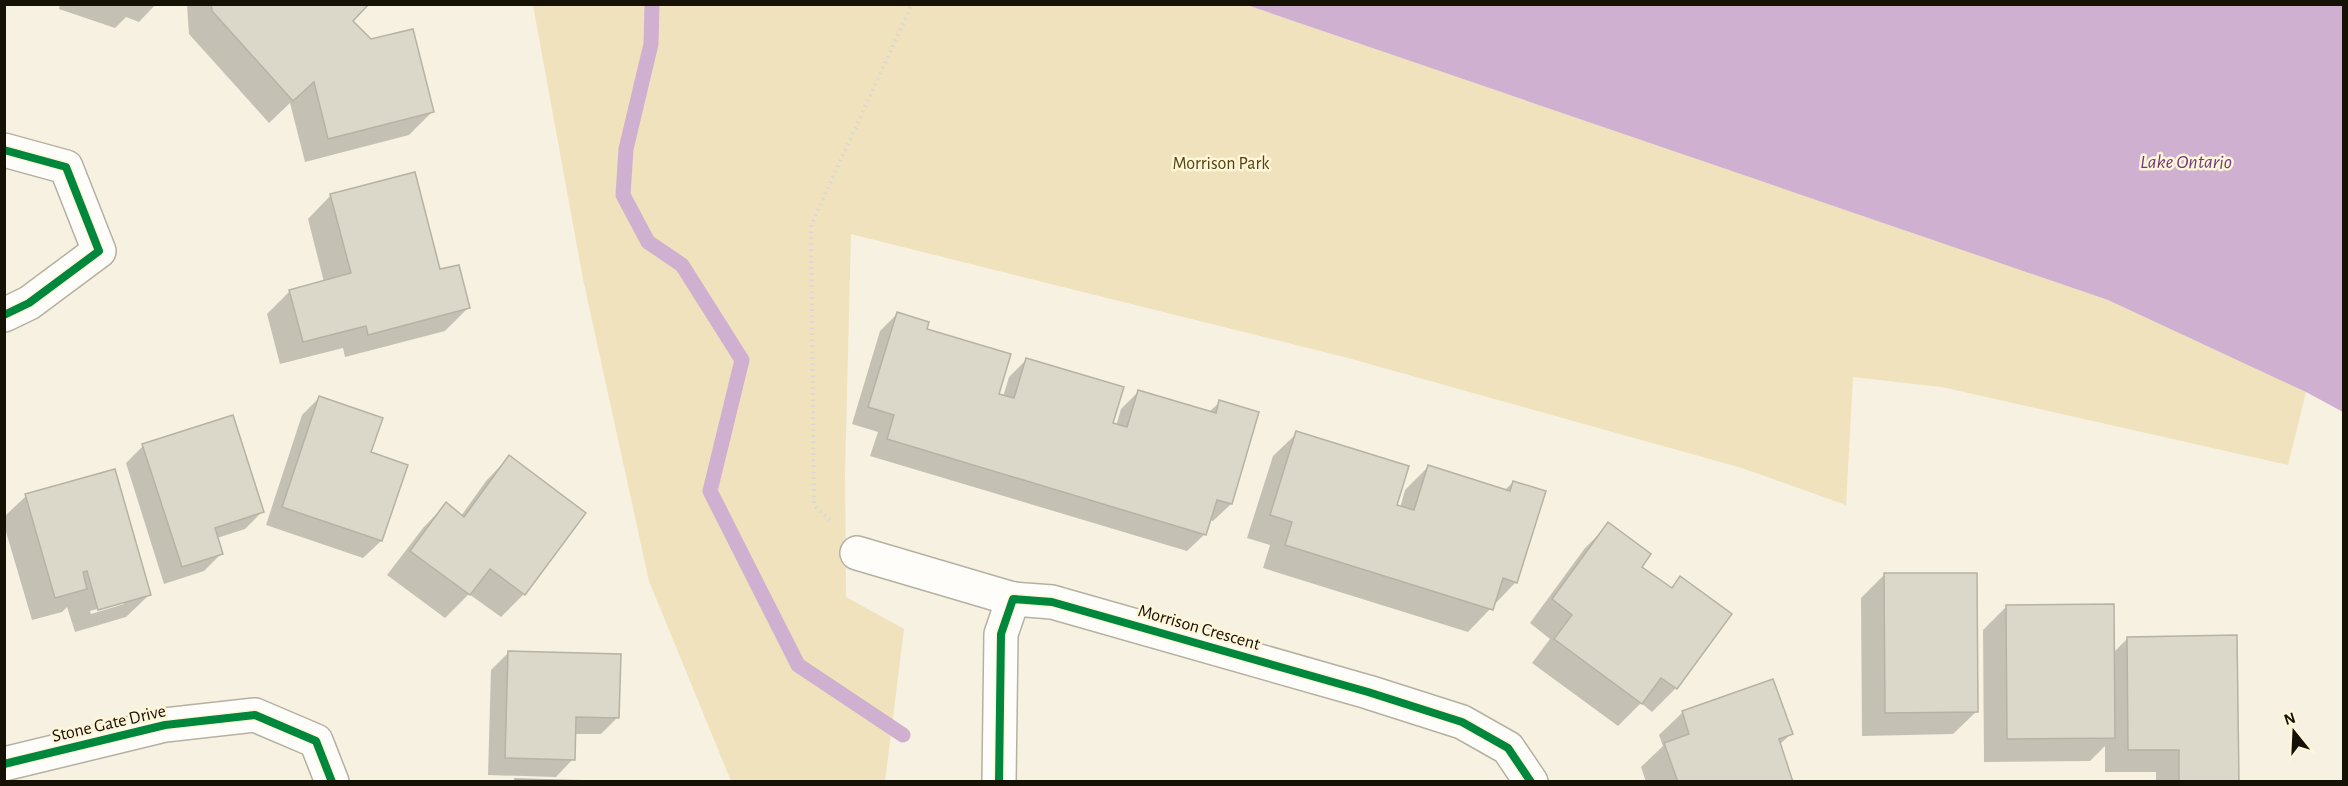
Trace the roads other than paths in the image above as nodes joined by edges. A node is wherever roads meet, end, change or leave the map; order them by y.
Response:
1 (4, 150) edge
2 (4, 315) edge
3 (857, 553) road end
4 (1013, 598) junction
5 (4, 764) edge
6 (332, 782) edge
7 (999, 782) edge
8 (1531, 782) edge

1 - 2 street
3 - 4 street, Morrison Crescent
4 - 7 street
4 - 8 street, Morrison Crescent
5 - 6 street, Stone Gate Drive

